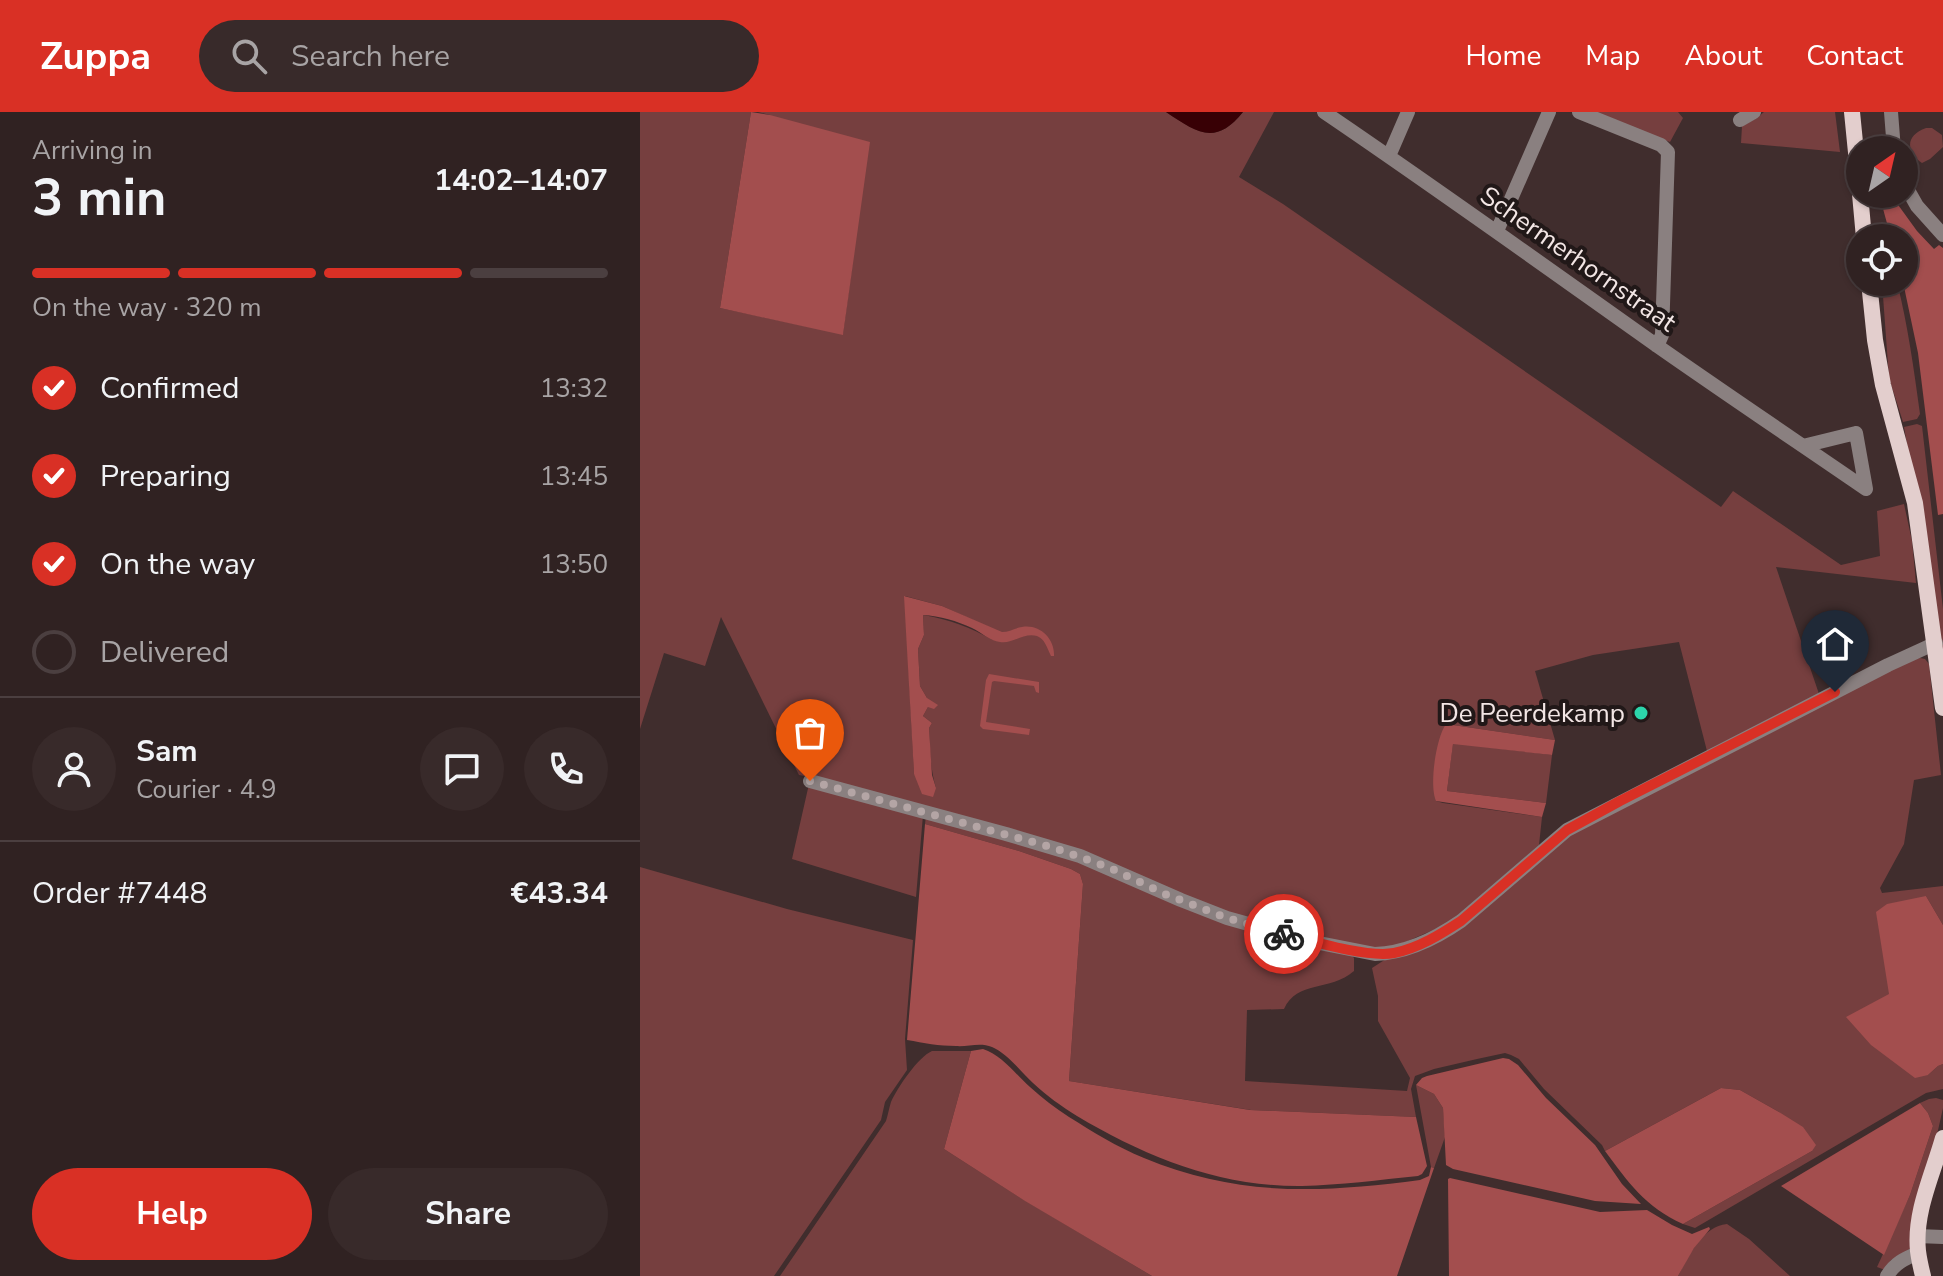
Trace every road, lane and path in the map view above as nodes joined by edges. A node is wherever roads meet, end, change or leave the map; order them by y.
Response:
1 (1324, 112) edge
2 (1408, 112) edge
3 (1549, 112) edge
4 (1579, 112) edge
5 (1852, 112) edge
6 (1891, 112) edge
7 (1854, 136) edge
8 (1893, 136) edge
9 (1389, 156) junction
10 (1918, 207) edge
11 (1497, 231) junction
12 (1943, 235) edge
13 (1871, 296) edge
14 (1657, 346) junction
15 (1803, 446) junction
16 (1936, 643) junction
17 (1943, 708) edge
18 (810, 781) dead end
19 (1943, 1138) edge
20 (1943, 1237) edge
21 (1918, 1245) junction
22 (1887, 1276) edge
23 (1923, 1276) edge

1 - 9 street, Schermerhornstraat
2 - 9 street
3 - 11 street
4 - 14 street
5 - 7 main road
6 - 8 street
9 - 11 street, Schermerhornstraat
10 - 12 street
11 - 14 street, Schermerhornstraat
13 - 16 main road
14 - 15 street, Schermerhornstraat
15 - 15 street, Schermerhornstraat
16 - 17 main road
16 - 18 street
19 - 21 main road
20 - 21 street
21 - 22 street
21 - 23 main road

